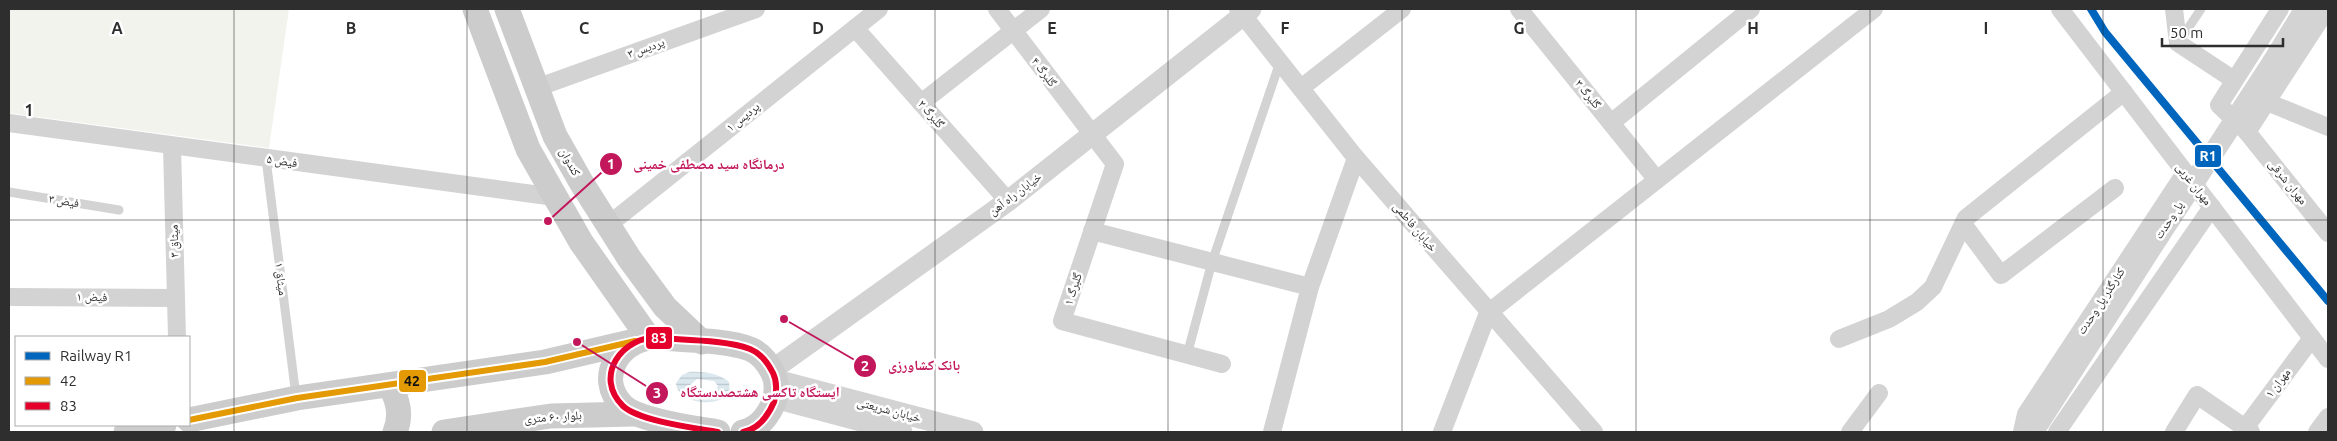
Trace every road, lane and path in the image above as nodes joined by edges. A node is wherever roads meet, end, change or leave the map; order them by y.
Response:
1 (475, 9) edge
2 (507, 9) edge
3 (756, 9) edge
4 (879, 9) edge
5 (997, 9) edge
6 (1041, 9) edge
7 (1402, 9) edge
8 (1519, 9) edge
9 (1751, 9) edge
10 (1874, 9) edge
11 (2060, 9) edge
12 (2174, 9) edge
13 (2201, 9) edge
14 (2280, 9) edge
15 (2305, 9) edge
16 (2327, 9) edge
17 (1244, 11) edge
18 (855, 28) junction
19 (1013, 30) junction
20 (2178, 44) junction
21 (1280, 61) junction
22 (2234, 80) junction
23 (536, 88) junction
24 (1301, 88) junction
25 (2124, 92) junction
26 (2267, 102) junction
27 (921, 103) junction
28 (9, 123) edge
29 (1611, 123) junction
30 (2328, 127) edge
31 (2248, 132) junction
32 (1091, 135) junction
33 (172, 146) junction
34 (1356, 158) junction
35 (266, 159) junction
36 (2186, 173) junction
37 (1658, 180) junction
38 (2115, 188) dead end
39 (9, 192) edge
40 (554, 197) junction
41 (1008, 201) junction
42 (2212, 207) junction
43 (119, 210) dead end
44 (1963, 224) junction
45 (607, 226) junction
46 (1092, 231) junction
47 (2328, 233) edge
48 (1212, 262) junction
49 (1310, 286) junction
50 (9, 296) edge
51 (175, 298) junction
52 (1488, 312) junction
53 (177, 336) edge
54 (2312, 338) junction
55 (642, 339) junction
56 (1839, 339) dead end
57 (702, 342) junction
58 (1187, 354) junction
59 (2328, 359) edge
60 (1222, 364) dead end
61 (774, 383) junction
62 (390, 385) junction
63 (1879, 393) dead end
64 (297, 398) junction
65 (634, 414) junction
66 (2328, 417) edge
67 (190, 420) edge
68 (159, 426) edge
69 (513, 426) edge
70 (661, 426) edge
71 (2248, 430) edge
72 (126, 432) edge
73 (395, 432) edge
74 (444, 432) edge
75 (718, 432) edge
76 (743, 432) edge
77 (902, 432) edge
78 (973, 432) edge
79 (1272, 432) edge
80 (1442, 432) edge
81 (1594, 432) edge
82 (1850, 432) edge
83 (2022, 432) edge
84 (2033, 432) edge
85 (2057, 432) edge
86 (2174, 432) edge
87 (2317, 432) edge

1 - 40 main road
2 - 23 main road, کندوان
3 - 23 street, پردیس ۳
4 - 18 street, پردیس ۱
5 - 19 street, گلبرگ ۴
6 - 19 street
7 - 24 street
8 - 29 street, گلبرگ ۳
9 - 29 street
10 - 37 street
11 - 25 street, مهران غربی
12 - 20 street
13 - 20 lane
14 - 22 street
15 - 84 street, پل وحدت, bridge
16 - 26 street
17 - 21 street, خیابان فاطمی
17 - 32 street, خیابان راه آهن
18 - 27 street, گلبرگ ۲
18 - 45 street, پردیس ۱
19 - 27 street
19 - 32 street, گلبرگ ۴
20 - 22 street
21 - 24 street, خیابان فاطمی
21 - 48 lane
22 - 31 street, مهران شرقی
23 - 45 main road, کندوان
24 - 34 street, خیابان فاطمی
25 - 36 street, مهران غربی
25 - 44 street
26 - 30 street
26 - 31 street
27 - 41 street, گلبرگ ۲
28 - 33 street, فیض ۵
29 - 37 street, گلبرگ ۳
31 - 47 street, مهران شرقی
32 - 41 street, خیابان راه آهن
32 - 46 street, گلبرگ ۱
33 - 35 street, فیض ۵
33 - 51 street, میثاق ۳
34 - 49 street
34 - 52 street, خیابان فاطمی
35 - 40 street, فیض ۵
35 - 64 lane, میثاق ۱
36 - 42 street, مهران غربی
36 - 83 street, کنارگذر پل وحدت
37 - 52 street
38 - 44 street
39 - 43 lane, فیض ۳
40 - 55 main road
41 - 61 street, خیابان راه آهن
42 - 54 street, مهران غربی
42 - 85 street
44 - 56 street
45 - 57 main road, کندوان
46 - 48 street
46 - 58 street, گلبرگ ۱
48 - 49 street
48 - 58 lane
49 - 79 street
50 - 51 street, فیض ۱
51 - 53 street, میثاق ۳
52 - 80 street
52 - 81 street, خیابان فاطمی
54 - 59 street, مهران غربی
54 - 71 street, مهران ۱
55 - 57 main road
55 - 62 main road
55 - 65 main road
57 - 61 main road
58 - 60 street, گلبرگ ۱
61 - 76 main road
61 - 77 street, خیابان شریعتی
61 - 78 street, خیابان شریعتی
62 - 64 main road
62 - 73 main road
63 - 82 street
64 - 67 main road
65 - 69 main road, بلوار ۶۰ متری
65 - 70 main road, بلوار ۶۰ متری
66 - 87 street
68 - 72 main road
69 - 74 main road, بلوار ۶۰ متری
70 - 75 main road, بلوار ۶۰ متری
71 - 86 street

